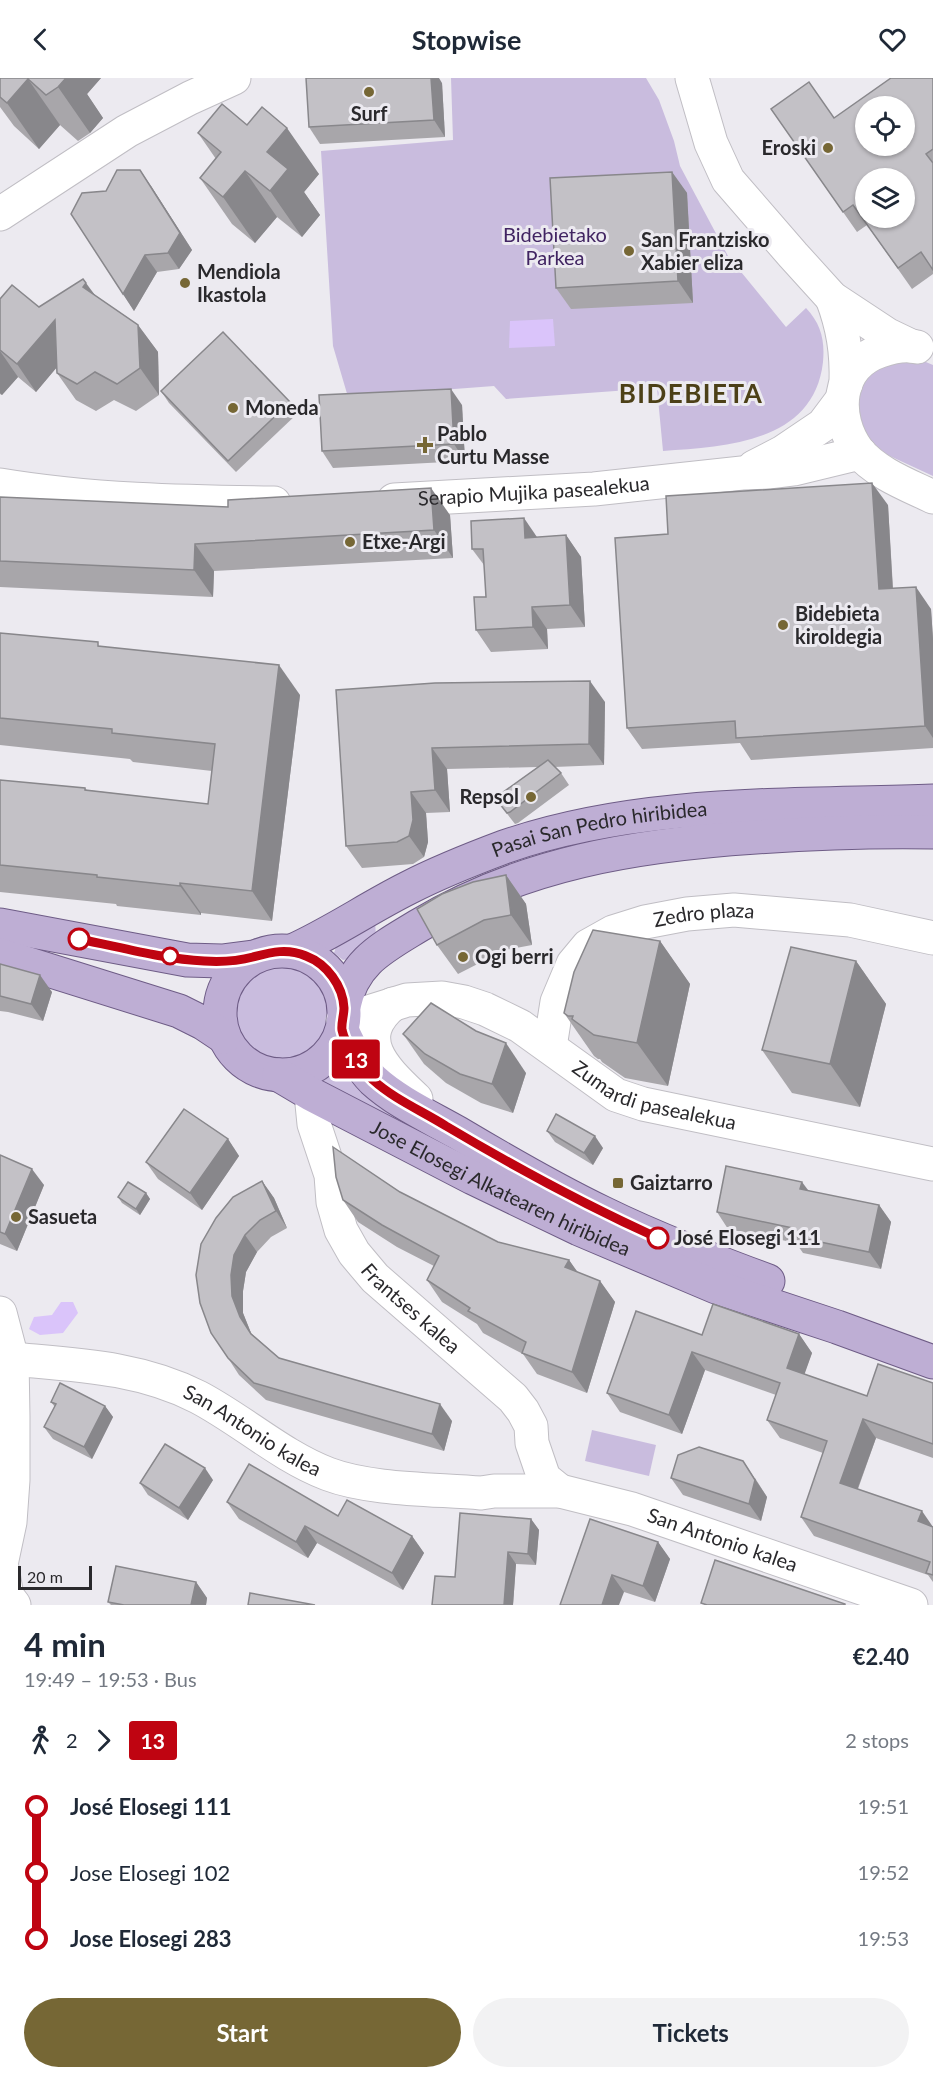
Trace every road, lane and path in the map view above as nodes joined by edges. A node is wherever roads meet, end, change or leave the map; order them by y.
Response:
1 (234, 78) edge
2 (692, 78) edge
3 (0, 214) edge
4 (832, 297) junction
5 (922, 349) edge
6 (843, 392) junction
7 (860, 453) junction
8 (741, 473) junction
9 (0, 485) edge
10 (933, 497) edge
11 (368, 501) edge
12 (301, 503) edge
13 (933, 801) edge
14 (933, 832) edge
15 (0, 925) edge
16 (933, 938) edge
17 (292, 951) junction
18 (0, 955) edge
19 (253, 957) junction
20 (393, 1004) junction
21 (343, 1019) junction
22 (224, 1037) junction
23 (550, 1047) junction
24 (279, 1075) junction
25 (312, 1094) junction
26 (438, 1122) junction
27 (933, 1164) edge
28 (0, 1313) edge
29 (933, 1341) edge
30 (12, 1359) junction
31 (933, 1362) edge
32 (7, 1415) edge
33 (532, 1443) junction
34 (494, 1491) junction
35 (560, 1491) junction
36 (1, 1569) edge
37 (14, 1605) edge
38 (911, 1605) edge

1 - 3 street
2 - 4 street
4 - 5 street
4 - 6 street
5 - 6 street, Serapio Mujika pasealekua
6 - 7 street
6 - 8 street, Serapio Mujika pasealekua
7 - 8 street, Serapio Mujika pasealekua
7 - 10 street
8 - 11 street, Serapio Mujika pasealekua
9 - 12 street
13 - 17 main road, Pasai San Pedro hiribidea
14 - 21 main road, Pasai San Pedro hiribidea
15 - 19 main road
16 - 23 street, Zedro plaza
17 - 19 main road
17 - 21 main road
18 - 22 main road
19 - 22 main road
20 - 21 street, Zumardi pasealekua
20 - 23 street, Zumardi pasealekua
20 - 26 street
21 - 24 main road
21 - 26 main road, Jose Elosegi Alkatearen hiribidea
22 - 24 main road
23 - 27 street, Zumardi pasealekua
24 - 25 main road, Jose Elosegi Alkatearen hiribidea
25 - 31 main road, Jose Elosegi Alkatearen hiribidea
25 - 33 street, Frantses kalea
26 - 29 main road, Jose Elosegi Alkatearen hiribidea
28 - 30 street
30 - 32 street
30 - 34 street, San Antonio kalea
32 - 36 street
33 - 34 street
33 - 35 street, Frantses kalea
34 - 35 street, San Antonio kalea
35 - 38 street, San Antonio kalea
36 - 37 street

